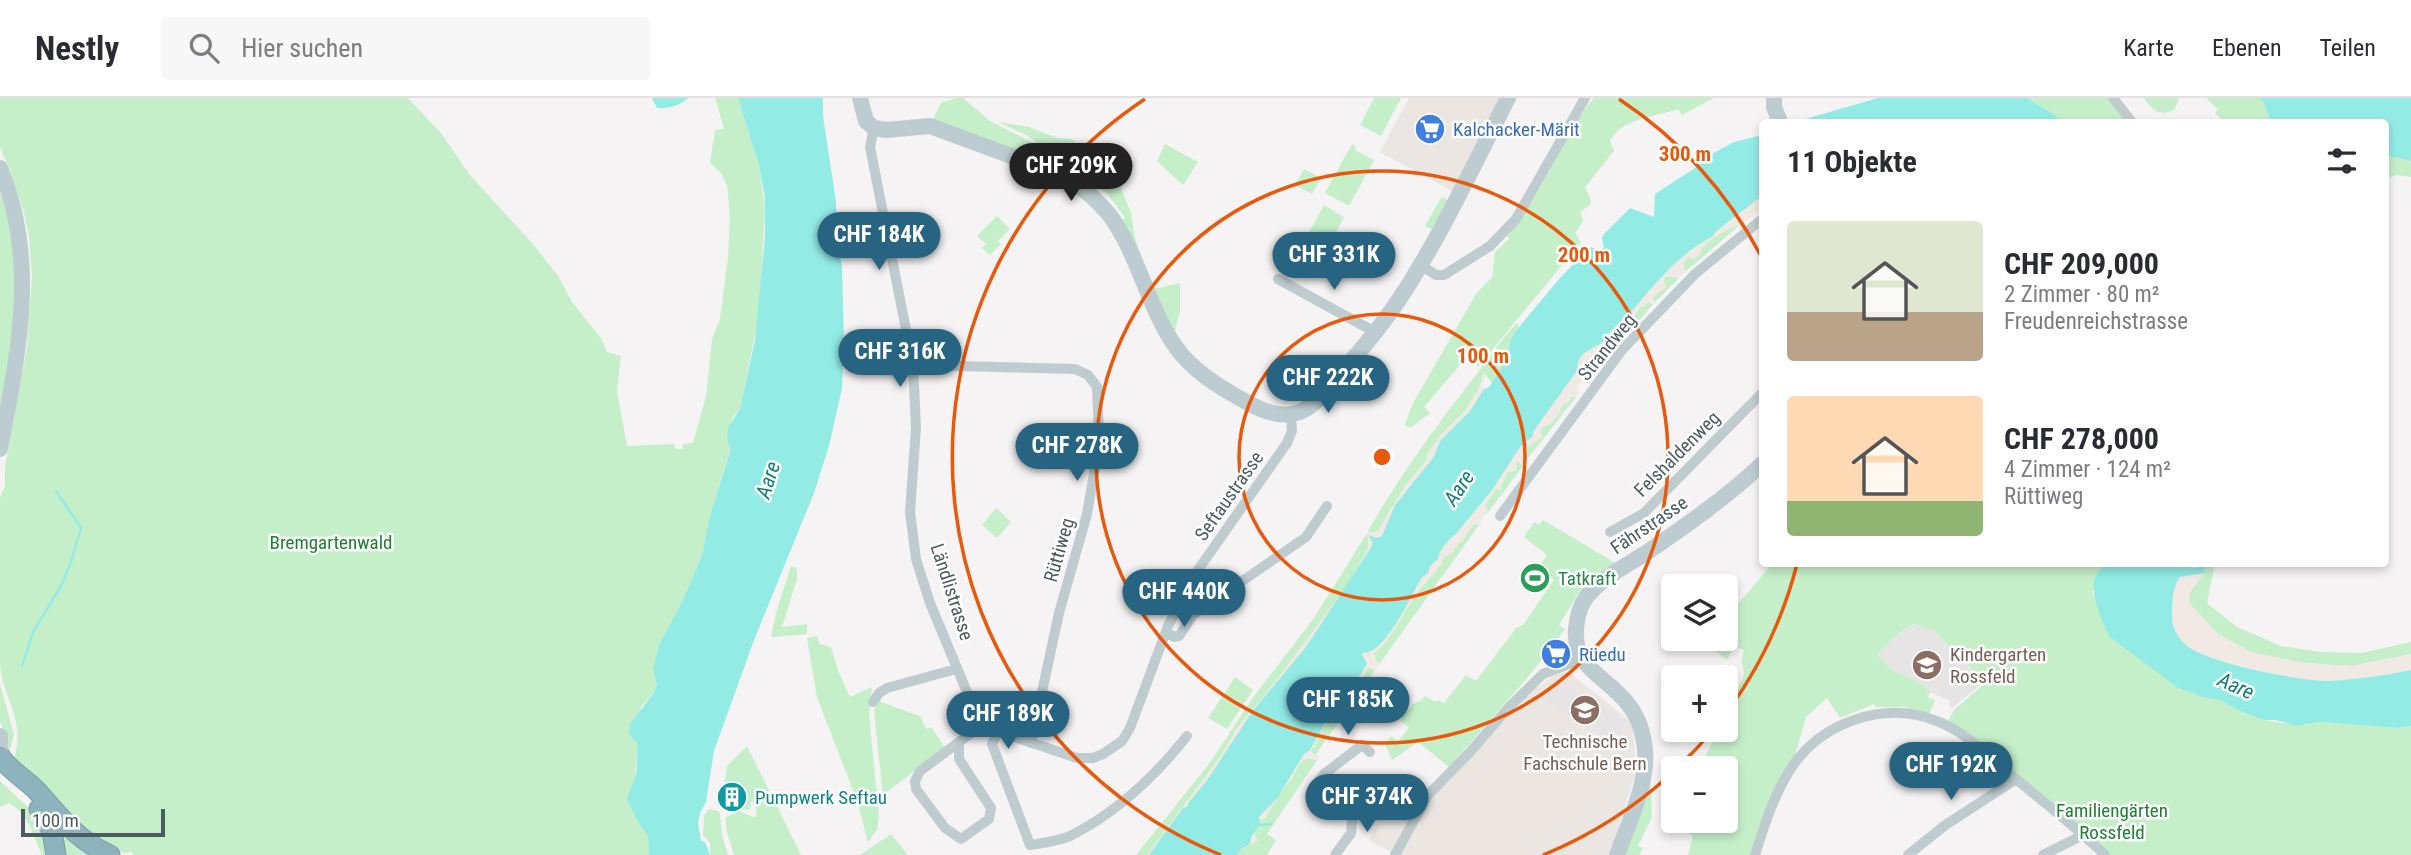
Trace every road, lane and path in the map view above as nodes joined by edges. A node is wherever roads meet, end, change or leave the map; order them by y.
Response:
1 (860, 98) edge
2 (1508, 98) edge
3 (1585, 98) edge
4 (2113, 98) edge
5 (2130, 119) edge
6 (874, 128) junction
7 (0, 168) edge
8 (1759, 221) edge
9 (1419, 264) junction
10 (1278, 279) dead end
11 (1375, 332) junction
12 (914, 365) junction
13 (1759, 396) edge
14 (1291, 416) junction
15 (0, 449) edge
16 (1759, 467) edge
17 (1327, 506) dead end
18 (1500, 516) dead end
19 (1610, 532) dead end
20 (1166, 632) junction
21 (1586, 664) junction
22 (956, 669) junction
23 (873, 702) dead end
24 (986, 722) junction
25 (999, 730) junction
26 (0, 736) edge
27 (1187, 736) dead end
28 (959, 743) junction
29 (1031, 743) junction
30 (0, 749) edge
31 (1370, 752) dead end
32 (0, 755) edge
33 (0, 773) edge
34 (2016, 779) junction
35 (1312, 791) dead end
36 (1354, 797) dead end
37 (2083, 835) junction
38 (56, 855) edge
39 (110, 855) edge
40 (1335, 855) edge
41 (1395, 855) edge
42 (1617, 855) edge
43 (1755, 855) edge
44 (1908, 855) edge
45 (2043, 855) edge
46 (2105, 855) edge

1 - 6 street, Ländlistrasse
2 - 9 street
3 - 9 street
4 - 5 street
6 - 12 street, Ländlistrasse
6 - 14 street
7 - 15 street
8 - 18 street, Strandweg
9 - 11 street
10 - 11 street
11 - 14 street
12 - 22 street, Ländlistrasse
12 - 29 street, Rüttiweg
13 - 19 street, Felshaldenweg
14 - 20 street, Seftaustrasse
16 - 21 street, Fährstrasse
17 - 20 street
20 - 29 street, Seftaustrasse
21 - 41 street
21 - 42 street
22 - 23 street
22 - 24 street, Ländlistrasse
24 - 25 street, Ländlistrasse
24 - 28 street
25 - 27 street
25 - 29 street, Seftaustrasse
26 - 30 street
28 - 28 street
31 - 35 street
32 - 39 highway
33 - 38 highway
34 - 37 street
34 - 43 street
34 - 44 street
36 - 40 street
37 - 45 street
37 - 46 street

